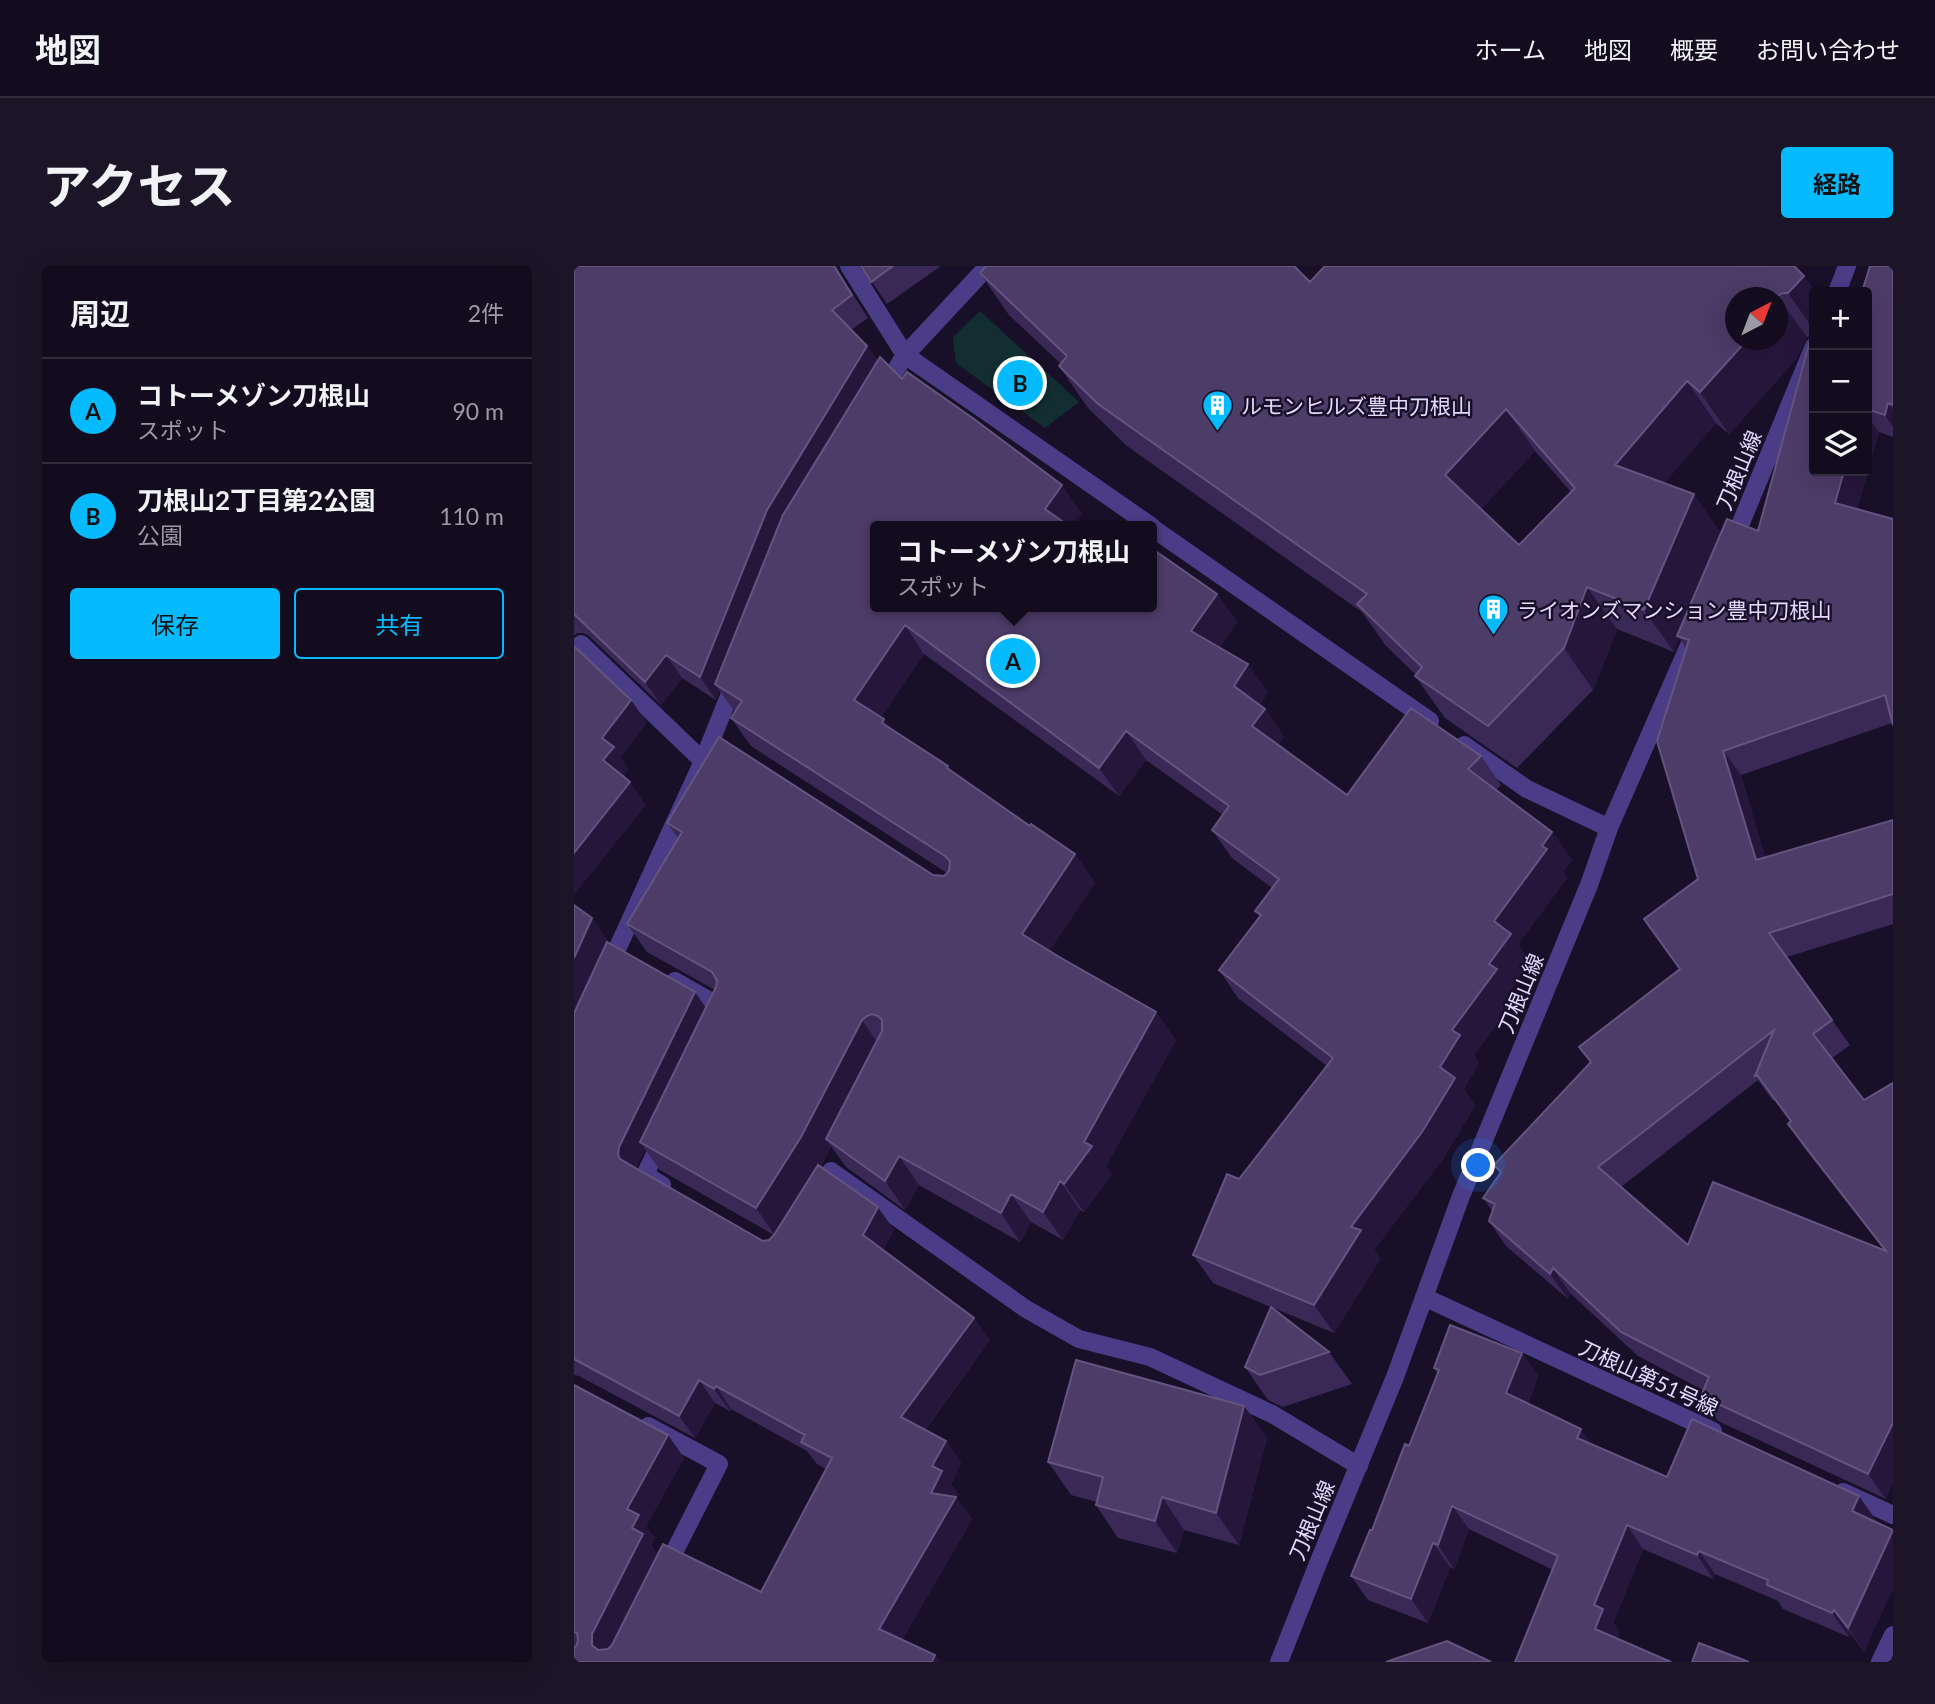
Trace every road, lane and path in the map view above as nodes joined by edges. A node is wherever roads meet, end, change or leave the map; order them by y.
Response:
1 (849, 266) edge
2 (988, 266) edge
3 (1847, 266) edge
4 (1839, 287) edge
5 (1812, 350) edge
6 (905, 355) junction
7 (870, 412) edge
8 (1144, 521) edge
9 (1157, 530) edge
10 (1723, 566) edge
11 (1696, 629) edge
12 (574, 651) edge
13 (743, 662) edge
14 (702, 761) junction
15 (1609, 828) junction
16 (666, 976) edge
17 (601, 984) edge
18 (715, 1034) edge
19 (668, 1128) edge
20 (678, 1194) edge
21 (809, 1206) edge
22 (1424, 1297) junction
23 (635, 1418) edge
24 (1728, 1438) edge
25 (1359, 1466) junction
26 (1830, 1486) edge
27 (1893, 1515) edge
28 (656, 1588) edge
29 (1893, 1635) edge
30 (1279, 1662) edge
31 (1880, 1662) edge

1 - 6 street
2 - 6 street
3 - 4 street
5 - 10 street, 刀根山線
6 - 7 street
6 - 8 street
9 - 15 street
11 - 15 street, 刀根山線
12 - 14 street
13 - 14 street
14 - 17 street
15 - 22 street, 刀根山線
16 - 18 street
19 - 20 street
21 - 25 street
22 - 24 street, 刀根山第51号線
22 - 25 street, 刀根山線
23 - 28 street
25 - 30 street, 刀根山線
26 - 27 street
29 - 31 street

